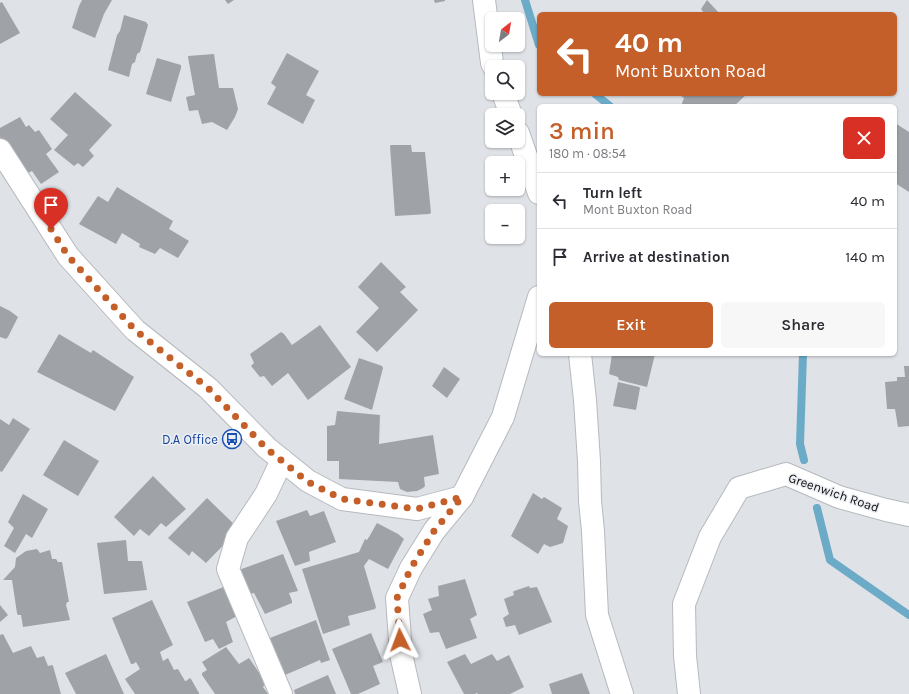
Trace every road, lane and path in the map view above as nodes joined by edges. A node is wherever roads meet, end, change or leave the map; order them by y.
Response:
1 (484, 0) edge
2 (492, 60) edge
3 (523, 148) edge
4 (0, 150) edge
5 (537, 187) edge
6 (537, 304) edge
7 (580, 356) edge
8 (282, 460) junction
9 (462, 497) junction
10 (909, 515) edge
11 (281, 694) edge
12 (410, 694) edge
13 (622, 694) edge
14 (689, 694) edge

1 - 2 street
3 - 5 street
4 - 8 street
6 - 9 street
7 - 13 street
8 - 9 street
8 - 11 street
9 - 12 street
10 - 14 street, Greenwich Road

